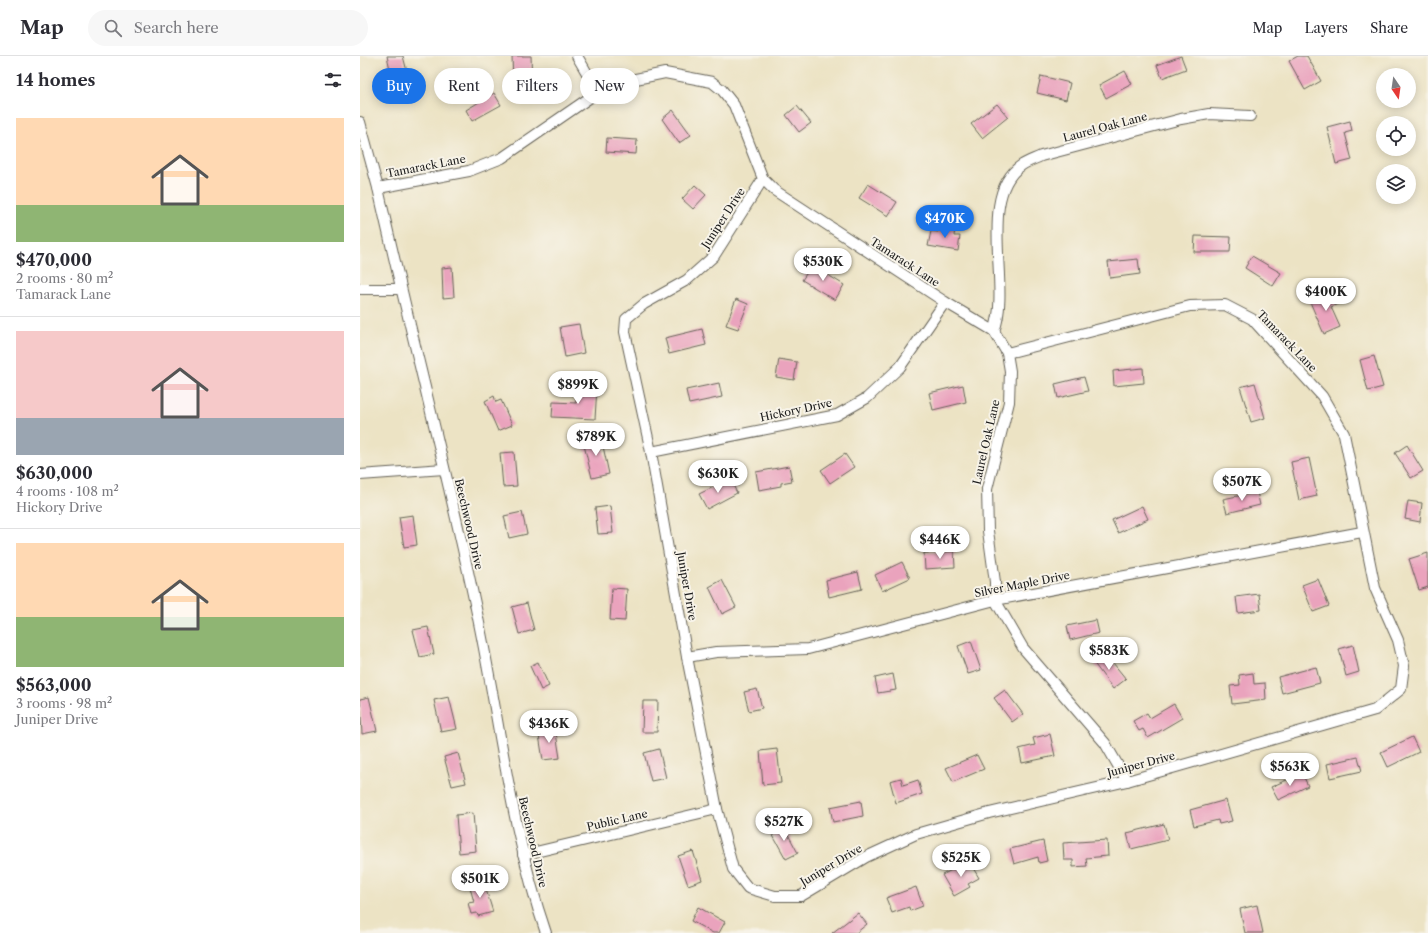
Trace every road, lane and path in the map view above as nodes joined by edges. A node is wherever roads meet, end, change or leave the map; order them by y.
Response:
1 (577, 56) edge
2 (584, 68) edge
3 (639, 78) edge
4 (581, 104) edge
5 (1250, 116) dead end
6 (360, 122) edge
7 (763, 179) junction
8 (378, 188) junction
9 (360, 289) edge
10 (401, 289) junction
11 (945, 302) junction
12 (994, 331) junction
13 (1006, 353) junction
14 (651, 452) junction
15 (444, 469) junction
16 (360, 475) edge
17 (1362, 532) junction
18 (995, 600) junction
19 (687, 657) junction
20 (1127, 781) junction
21 (717, 809) junction
22 (523, 855) junction
23 (546, 933) edge

1 - 2 street
3 - 7 street, Tamarack Lane
4 - 8 street, Tamarack Lane
5 - 12 street, Laurel Oak Lane
6 - 8 street, Beechwood Drive
7 - 11 street, Tamarack Lane
7 - 14 street, Juniper Drive
8 - 10 street, Beechwood Drive
9 - 10 street
10 - 15 street, Beechwood Drive
11 - 12 street, Tamarack Lane
11 - 14 street, Hickory Drive
12 - 13 street
13 - 17 street, Tamarack Lane
13 - 18 street, Laurel Oak Lane
14 - 19 street, Juniper Drive
15 - 16 street
15 - 22 street, Beechwood Drive
17 - 18 street, Silver Maple Drive
17 - 20 street, Juniper Drive
18 - 19 street, Silver Maple Drive
18 - 20 street, Laurel Oak Lane
19 - 21 street, Juniper Drive
20 - 21 street, Juniper Drive
21 - 22 street, Public Lane
22 - 23 street, Beechwood Drive

